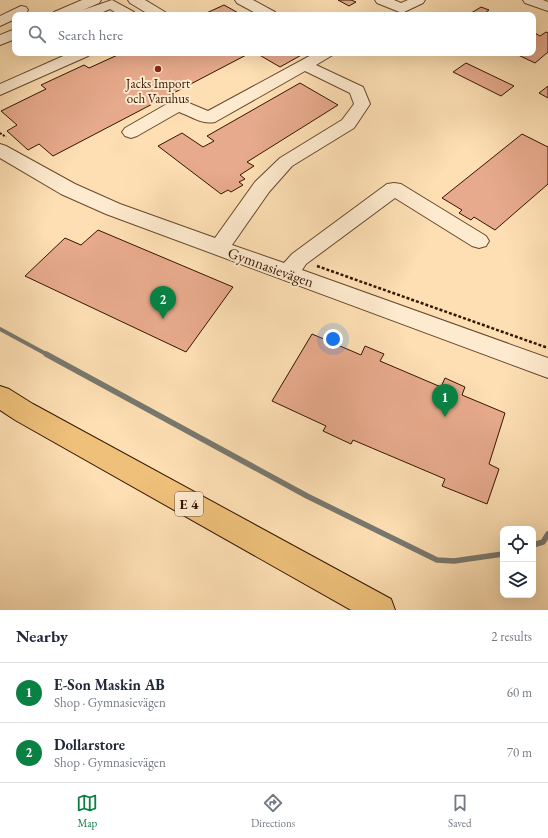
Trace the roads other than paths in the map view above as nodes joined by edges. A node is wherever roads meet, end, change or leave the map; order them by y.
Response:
1 (94, 0) edge
2 (136, 0) edge
3 (242, 0) edge
4 (382, 0) edge
5 (418, 0) edge
6 (530, 0) edge
7 (548, 7) edge
8 (21, 10) dead end
9 (18, 12) edge
10 (66, 12) edge
11 (91, 12) edge
12 (124, 12) edge
13 (155, 12) edge
14 (264, 12) edge
15 (12, 15) edge
16 (0, 22) edge
17 (12, 35) edge
18 (0, 40) edge
19 (12, 44) edge
20 (0, 50) edge
21 (76, 56) edge
22 (320, 56) edge
23 (304, 65) junction
24 (0, 90) edge
25 (131, 132) dead end
26 (5, 145) edge
27 (479, 241) dead end
28 (219, 248) junction
29 (293, 266) junction
30 (548, 368) edge
31 (0, 397) edge
32 (380, 610) edge

1 - 10 street
2 - 13 street
3 - 14 street
4 - 5 street
6 - 7 street
8 - 9 street
11 - 12 street
15 - 16 street
17 - 18 street
19 - 20 street
21 - 24 street
22 - 23 street
23 - 25 street
23 - 28 street
26 - 28 street, Gymnasievägen
27 - 29 street
28 - 29 street, Gymnasievägen
29 - 30 street, Gymnasievägen
31 - 32 highway, E 4

